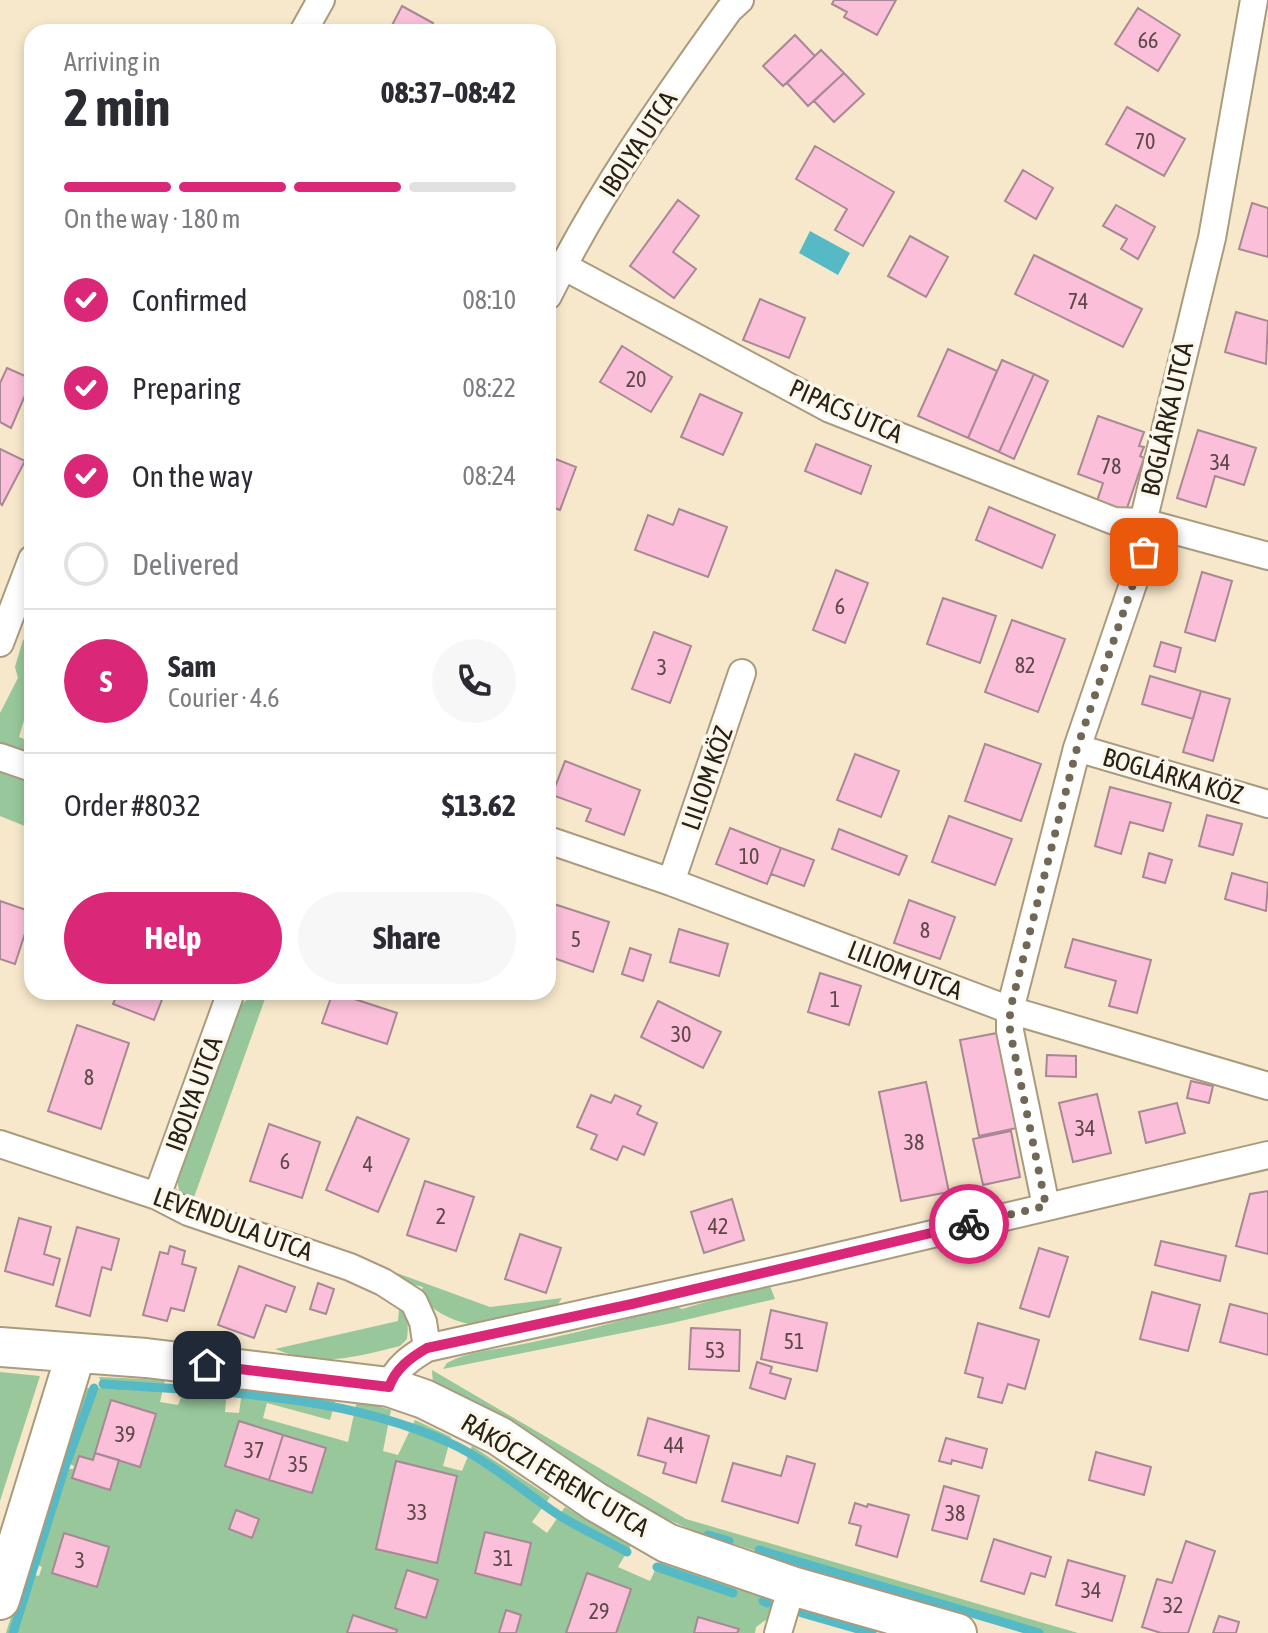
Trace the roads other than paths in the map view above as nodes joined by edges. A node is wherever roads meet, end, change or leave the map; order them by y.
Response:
1 (321, 0) edge
2 (740, 0) edge
3 (1254, 0) edge
4 (308, 24) edge
5 (563, 266) junction
6 (556, 280) edge
7 (1143, 522) junction
8 (1268, 556) edge
9 (24, 580) edge
10 (0, 643) edge
11 (742, 673) dead end
12 (1077, 748) junction
13 (0, 757) edge
14 (24, 765) edge
15 (1268, 804) edge
16 (556, 843) edge
17 (671, 882) junction
18 (228, 1000) edge
19 (1010, 1010) junction
20 (1268, 1086) edge
21 (0, 1144) edge
22 (1268, 1155) edge
23 (157, 1196) junction
24 (1046, 1206) junction
25 (0, 1347) edge
26 (427, 1348) junction
27 (76, 1353) junction
28 (389, 1387) junction
29 (792, 1586) junction
30 (0, 1600) edge
31 (778, 1633) edge
32 (957, 1633) edge

1 - 4 street
2 - 5 street, IBOLYA UTCA
3 - 7 street, BOGLÁRKA UTCA
5 - 6 street, IBOLYA UTCA
5 - 7 street, PIPACS UTCA
7 - 8 street, PIPACS UTCA
7 - 12 street, BOGLÁRKA UTCA
9 - 10 street
11 - 17 street, LILIOM KÖZ
12 - 15 street, BOGLÁRKA KÖZ
12 - 19 street, BOGLÁRKA UTCA
13 - 14 street
16 - 17 street, LILIOM UTCA
17 - 19 street, LILIOM UTCA
18 - 23 street, IBOLYA UTCA
19 - 20 street, LILIOM UTCA
19 - 24 street, BOGLÁRKA UTCA
21 - 23 street, LEVENDULA UTCA
22 - 24 street
23 - 26 street, LEVENDULA UTCA
24 - 26 street
25 - 27 street, RÁKÓCZI FERENC UTCA
26 - 28 street
27 - 28 street, RÁKÓCZI FERENC UTCA
27 - 30 street
28 - 29 street, RÁKÓCZI FERENC UTCA
29 - 31 street
29 - 32 street, RÁKÓCZI FERENC UTCA

